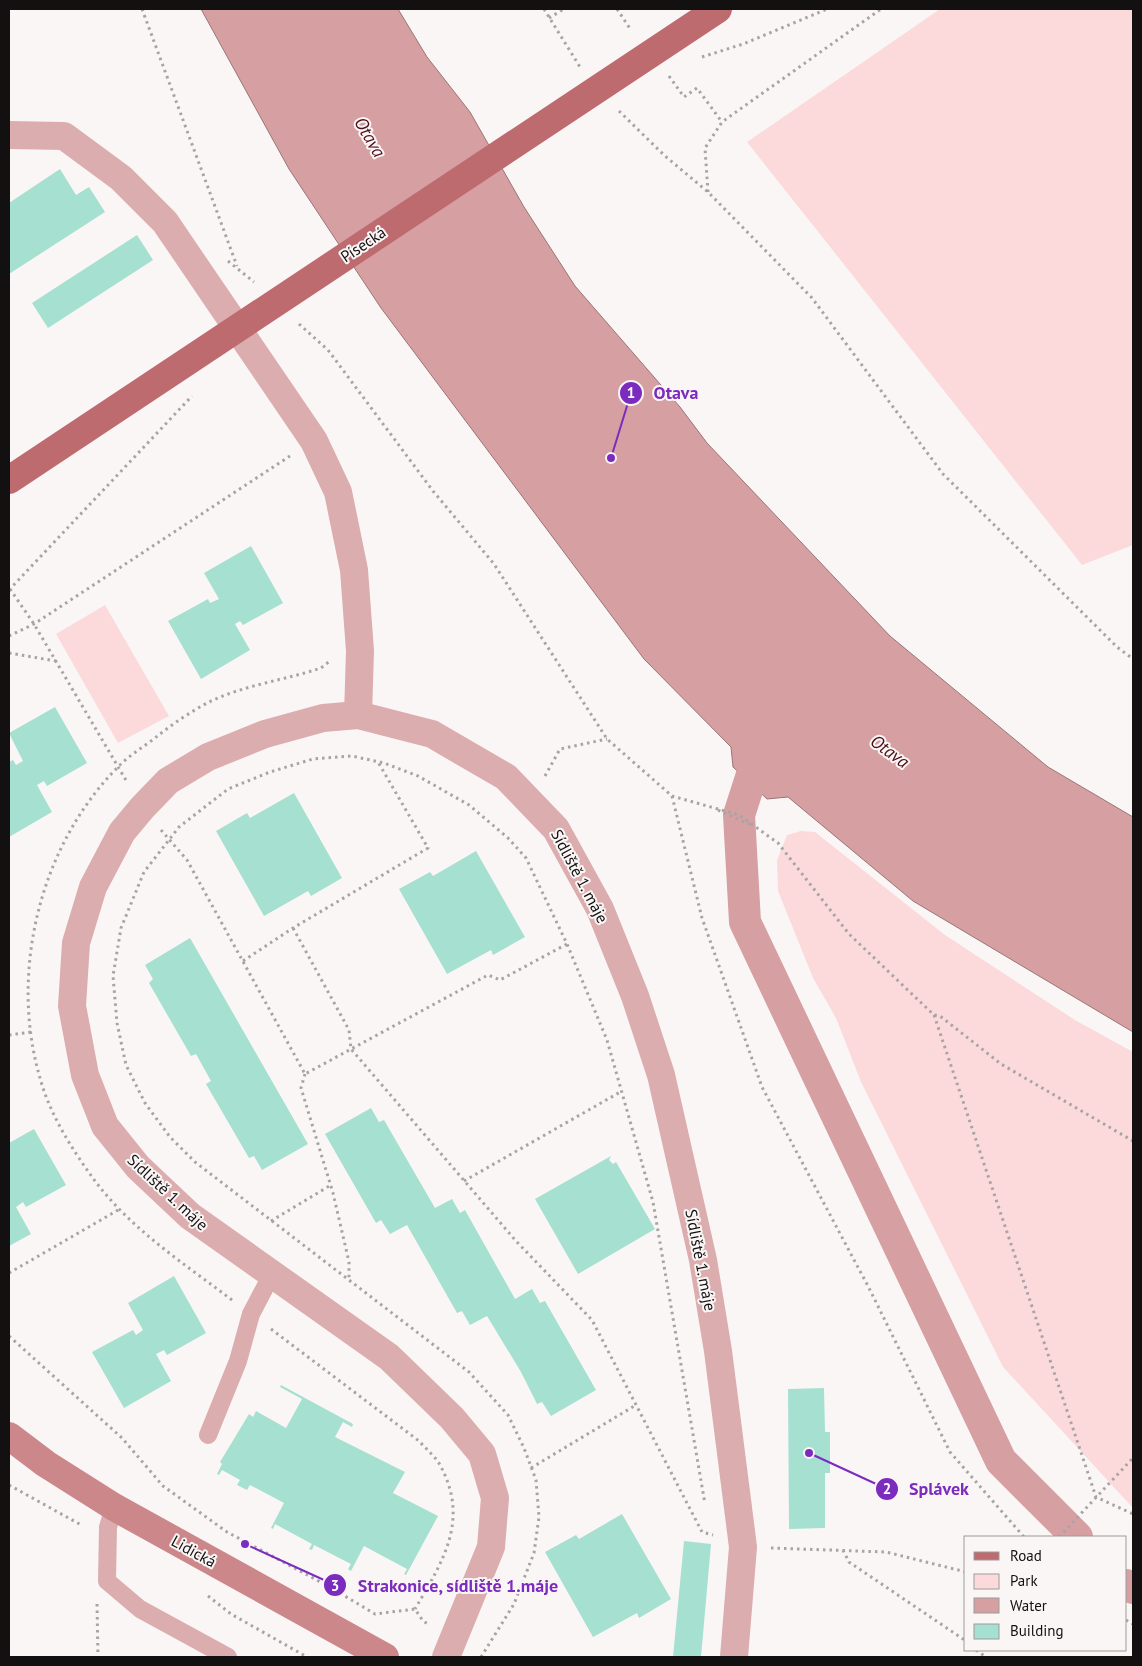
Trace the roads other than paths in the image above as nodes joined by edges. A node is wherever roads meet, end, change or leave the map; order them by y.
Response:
1 (718, 9) edge
2 (9, 135) edge
3 (9, 480) edge
4 (358, 715) junction
5 (272, 1274) junction
6 (208, 1435) dead end
7 (9, 1436) edge
8 (114, 1507) junction
9 (451, 1648) edge
10 (228, 1657) edge
11 (385, 1657) edge
12 (734, 1657) edge

1 - 3 main road, Písecká
2 - 4 street
4 - 5 street, Sídliště 1. máje
4 - 12 street, Sídliště 1. máje
5 - 6 lane
5 - 9 street, Sídliště 1. máje
7 - 8 street, Lidická
8 - 10 lane
8 - 11 street, Lidická

